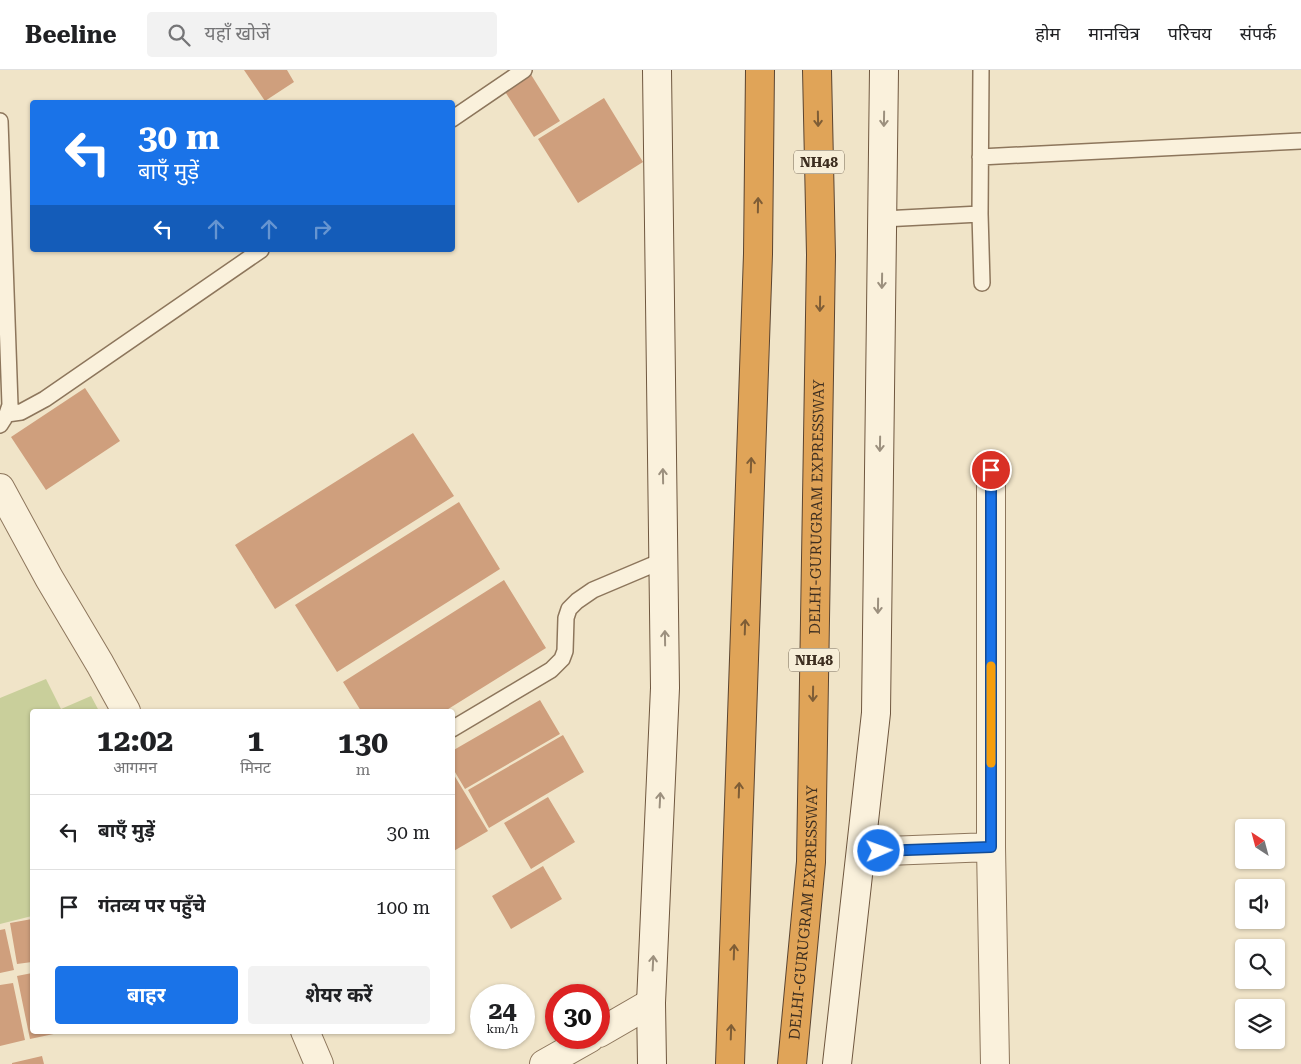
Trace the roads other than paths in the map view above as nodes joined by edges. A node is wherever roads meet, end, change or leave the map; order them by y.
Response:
1 (524, 70) edge
2 (657, 70) edge
3 (760, 70) edge
4 (817, 70) edge
5 (884, 70) edge
6 (981, 70) edge
7 (455, 117) edge
8 (0, 121) edge
9 (1301, 141) edge
10 (980, 157) junction
11 (980, 214) junction
12 (882, 219) junction
13 (258, 252) edge
14 (982, 283) dead end
15 (3, 419) edge
16 (991, 470) dead end
17 (0, 488) edge
18 (664, 560) junction
19 (125, 709) edge
20 (455, 727) edge
21 (991, 847) junction
22 (861, 852) junction
23 (651, 1003) junction
24 (610, 1027) edge
25 (306, 1034) edge
26 (571, 1049) edge
27 (319, 1064) edge
28 (544, 1064) edge
29 (652, 1064) edge
30 (730, 1064) edge
31 (792, 1064) edge
32 (838, 1064) edge
33 (995, 1064) edge

1 - 7 lane
18 -> 2 main road
30 -> 3 highway
4 -> 31 highway, DELHI-GURUGRAM EXPRESSWAY / NH48
5 -> 12 main road
6 - 10 lane
8 - 15 lane
9 - 10 lane
10 - 11 lane
11 - 12 lane
11 - 14 lane
12 -> 22 main road
13 - 15 lane
16 - 21 main road
17 - 19 main road
18 - 20 lane
23 -> 18 main road
21 - 22 main road
21 - 33 main road
22 - 32 main road
23 - 24 main road
23 - 29 main road
25 - 27 main road
26 - 28 main road

